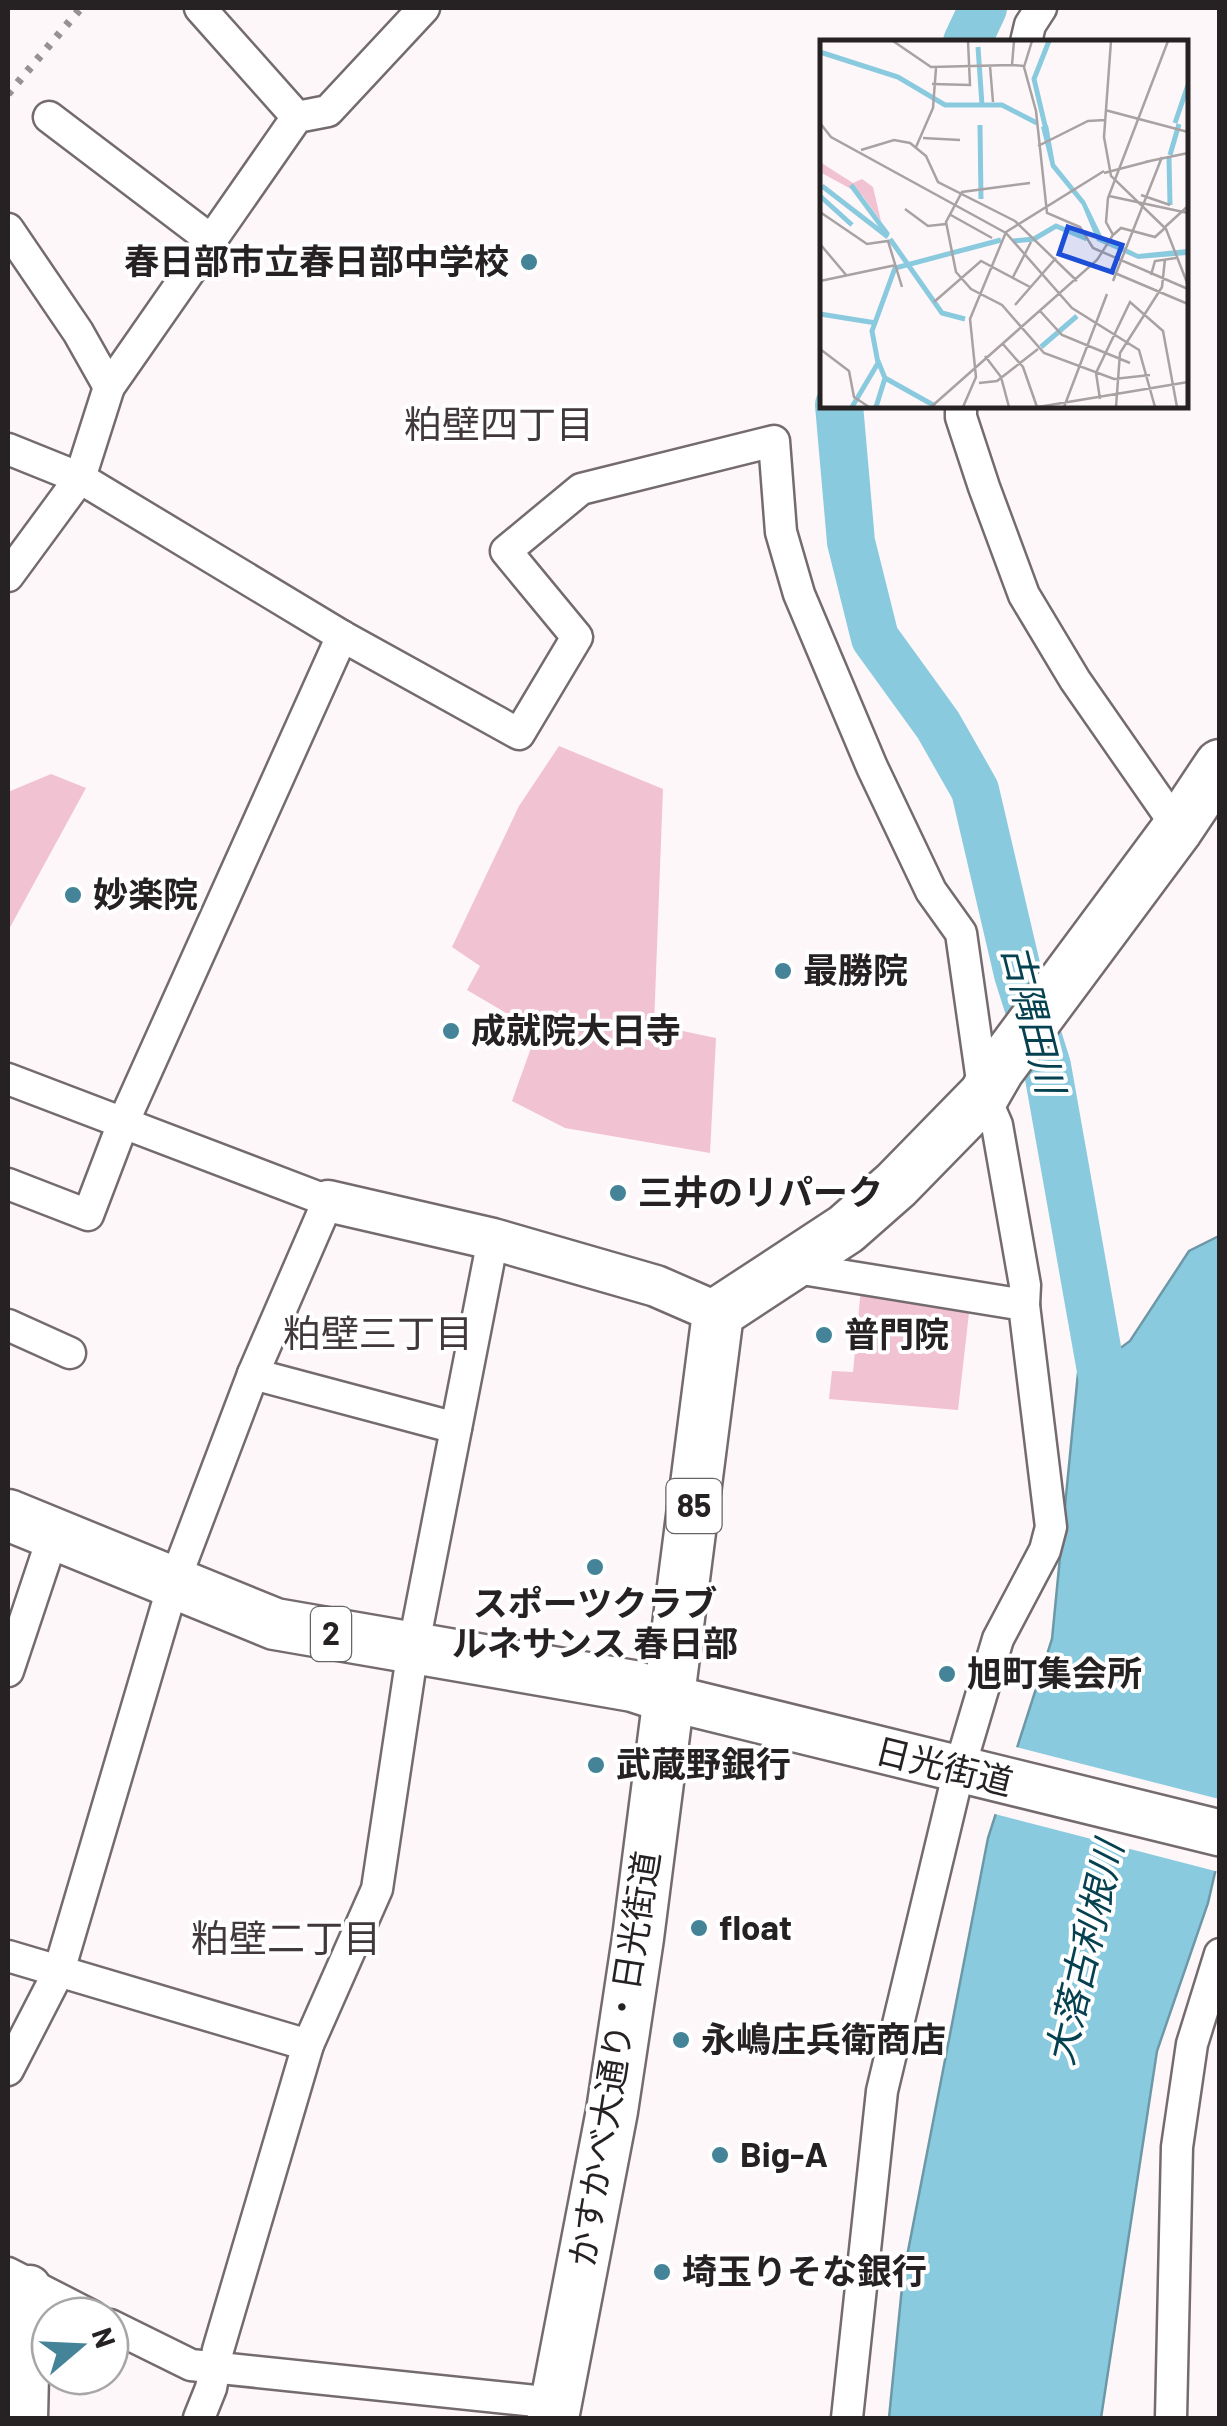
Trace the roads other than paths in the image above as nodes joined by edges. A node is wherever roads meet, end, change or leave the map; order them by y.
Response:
1 (200, 8) edge
2 (424, 8) edge
3 (1041, 8) edge
4 (1026, 40) edge
5 (49, 116) dead end
6 (297, 117) junction
7 (10, 240) edge
8 (211, 240) junction
9 (109, 387) junction
10 (961, 408) edge
11 (8, 449) edge
12 (80, 478) junction
13 (8, 576) edge
14 (342, 636) junction
15 (1220, 766) edge
16 (1178, 828) junction
17 (8, 1079) edge
18 (992, 1082) junction
19 (122, 1123) junction
20 (8, 1184) edge
21 (328, 1201) junction
22 (493, 1239) junction
23 (790, 1267) junction
24 (1024, 1304) junction
25 (718, 1313) junction
26 (8, 1326) edge
27 (70, 1353) dead end
28 (254, 1374) junction
29 (456, 1428) junction
30 (8, 1515) edge
31 (53, 1536) junction
32 (173, 1585) junction
33 (414, 1650) junction
34 (8, 1671) edge
35 (670, 1698) junction
36 (965, 1772) junction
37 (1220, 1833) edge
38 (1220, 1954) edge
39 (8, 1956) edge
40 (59, 1971) junction
41 (1212, 2006) edge
42 (308, 2044) junction
43 (8, 2070) edge
44 (19, 2279) edge
45 (53, 2296) edge
46 (130, 2335) edge
47 (18, 2361) edge
48 (214, 2369) junction
49 (554, 2411) edge
50 (27, 2418) edge
51 (200, 2418) edge
52 (847, 2418) edge
53 (1171, 2418) edge

1 - 6 street
2 - 6 street
3 - 4 street
5 - 8 street
6 - 8 street
7 - 9 street
8 - 9 street
9 - 12 street
10 - 16 street
11 - 12 street
12 - 13 street
12 - 14 street
14 - 18 street
14 - 19 street
15 - 16 main road
16 - 18 main road
17 - 19 street
18 - 23 main road
18 - 24 street
19 - 20 street
19 - 21 street
21 - 22 street
21 - 28 street
22 - 25 street
22 - 29 street
23 - 24 street
23 - 25 main road
24 - 36 street
25 - 35 main road, 85
26 - 27 street
28 - 29 street
28 - 32 street
29 - 33 street
30 - 31 main road, 2
31 - 32 main road, 2
31 - 34 street
32 - 33 main road, 2
32 - 40 street
33 - 35 main road, 2
33 - 42 street
35 - 36 main road, 日光街道
35 - 49 main road, かすかべ大通り・日光街道
36 - 37 main road, 日光街道
36 - 52 street
38 - 41 street
39 - 40 street
40 - 42 street
40 - 43 street
41 - 53 street
42 - 48 street
44 - 45 street
44 - 47 street
46 - 48 street
47 - 50 street
48 - 49 street
48 - 51 street

